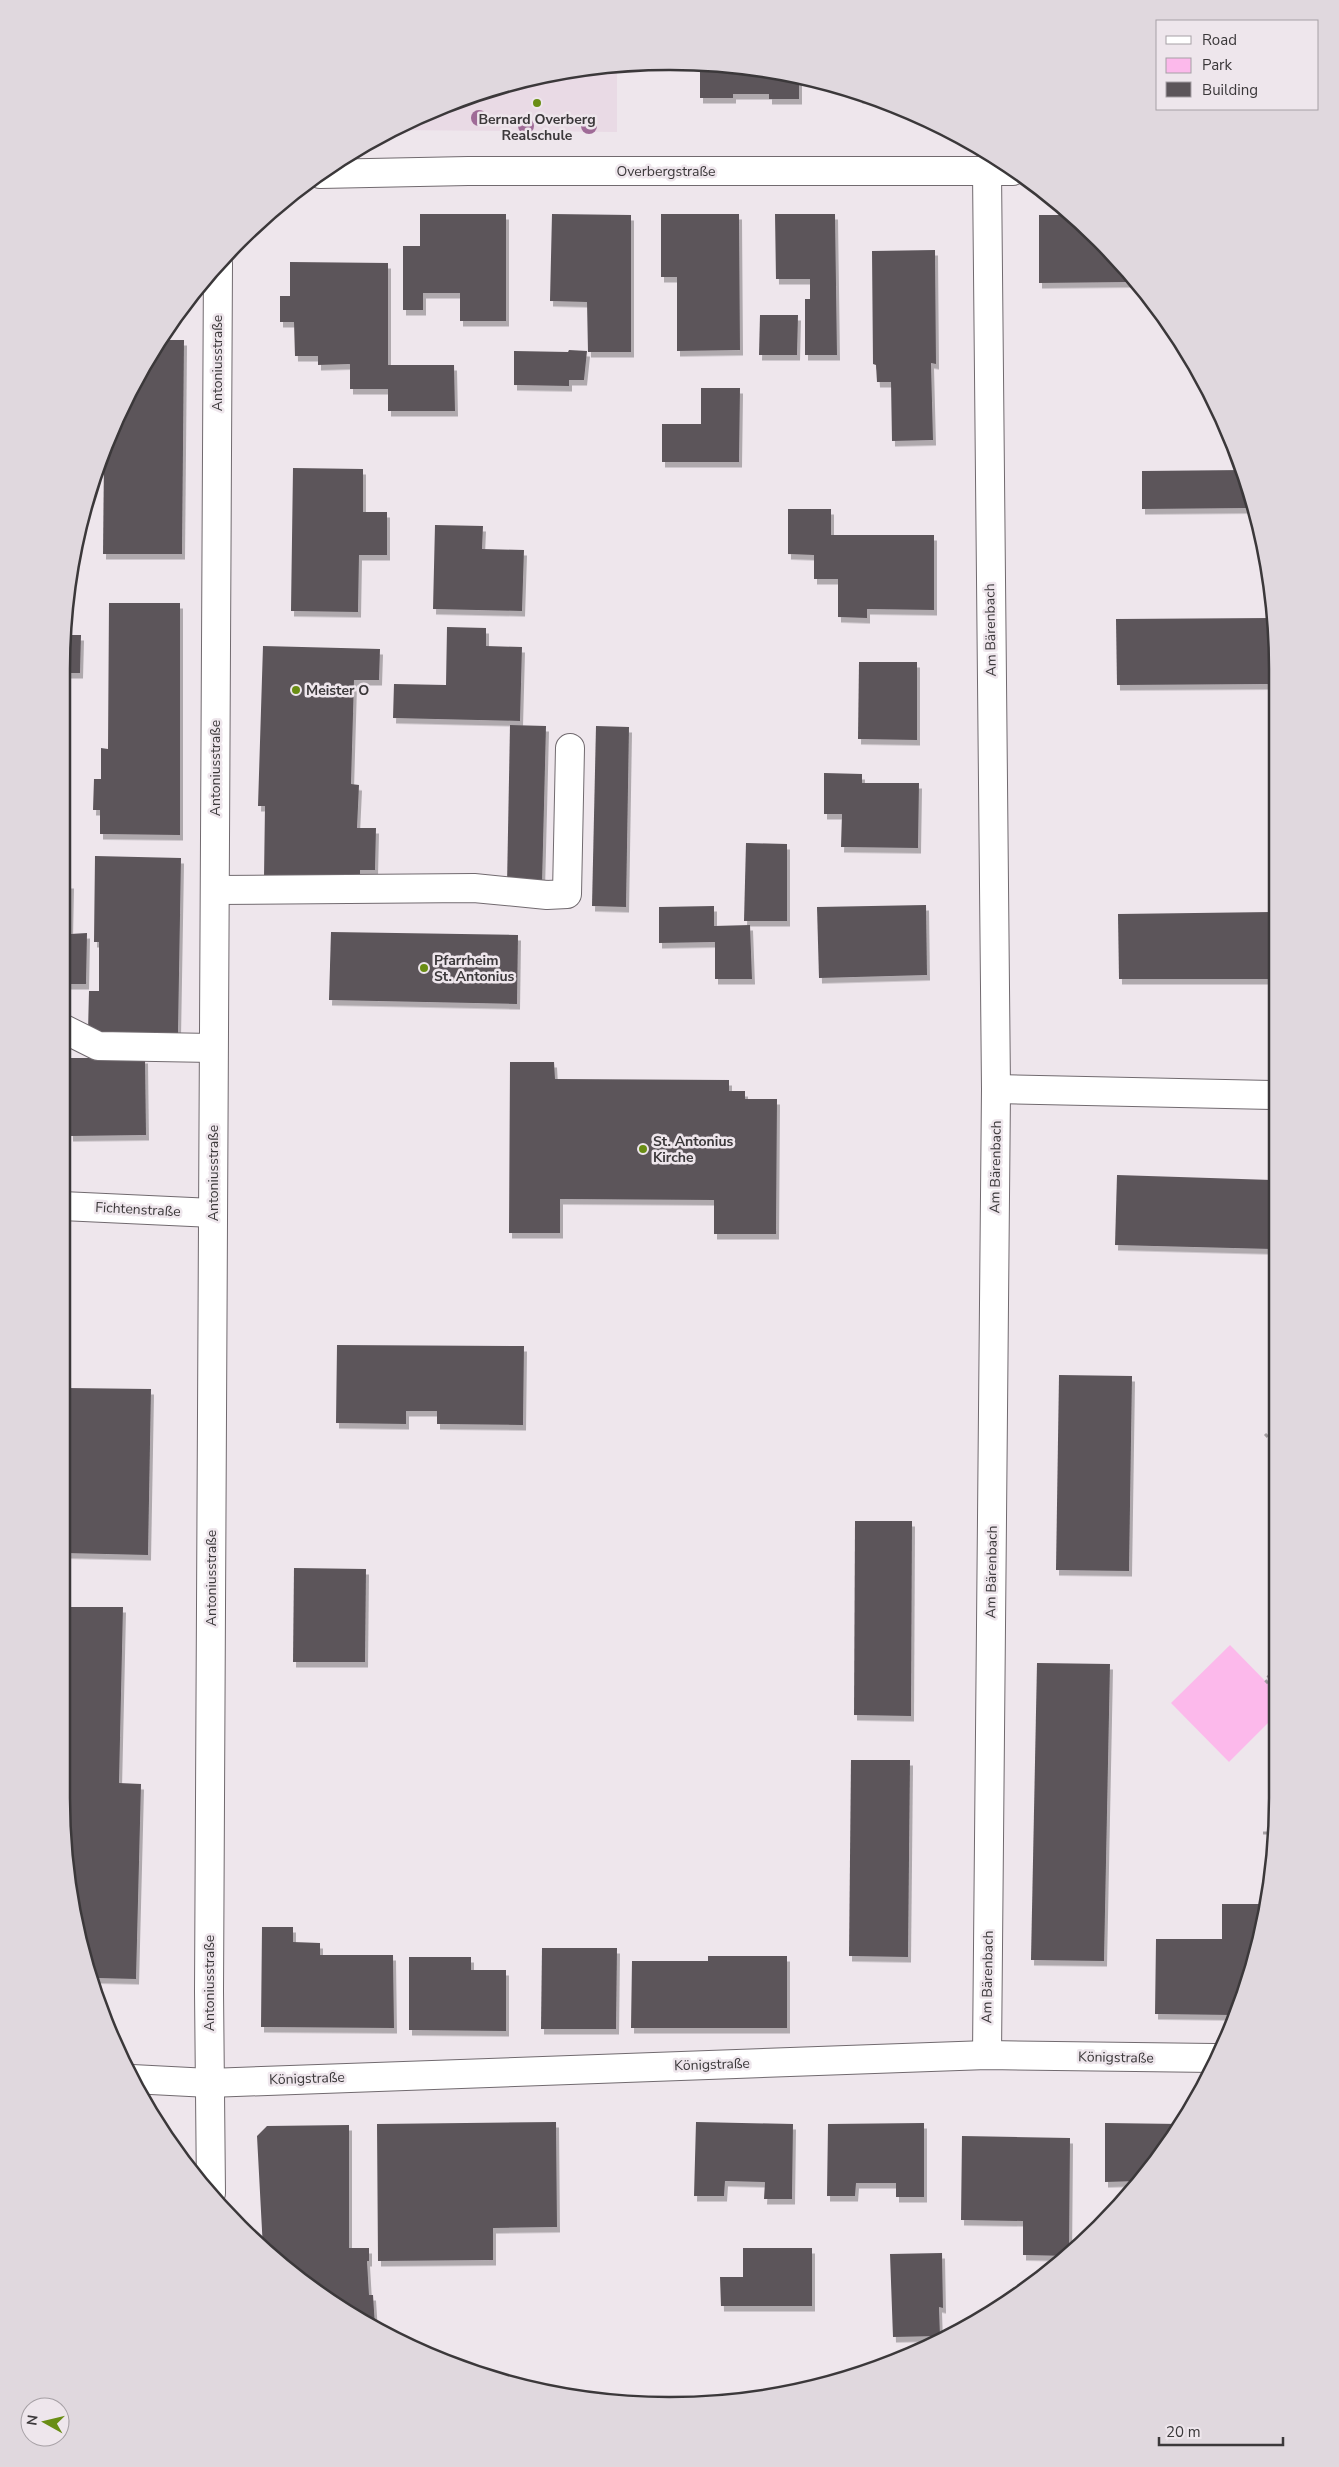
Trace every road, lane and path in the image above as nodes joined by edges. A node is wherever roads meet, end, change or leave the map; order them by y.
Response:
1 (1000, 171) edge
2 (332, 174) edge
3 (218, 275) edge
4 (570, 748) dead end
5 (215, 890) junction
6 (70, 1032) edge
7 (213, 1048) junction
8 (996, 1089) junction
9 (1269, 1095) edge
10 (70, 1206) edge
11 (213, 1213) junction
12 (1265, 1434) dead end
13 (1269, 1438) edge
14 (1263, 1833) dead end
15 (1268, 1833) edge
16 (987, 2055) junction
17 (1209, 2058) edge
18 (141, 2079) edge
19 (209, 2083) junction
20 (211, 2183) edge

1 - 2 street, Overbergstraße
1 - 8 street, Am Bärenbach
3 - 5 street, Antoniusstraße
4 - 5 street
5 - 7 street, Antoniusstraße
6 - 7 street
7 - 11 street, Antoniusstraße
8 - 9 street
8 - 16 street, Am Bärenbach
10 - 11 street, Fichtenstraße
11 - 19 street, Antoniusstraße
12 - 13 path
14 - 15 path
16 - 17 street, Königstraße
16 - 19 street, Königstraße
18 - 19 street, Königstraße
19 - 20 street, Antoniusstraße

